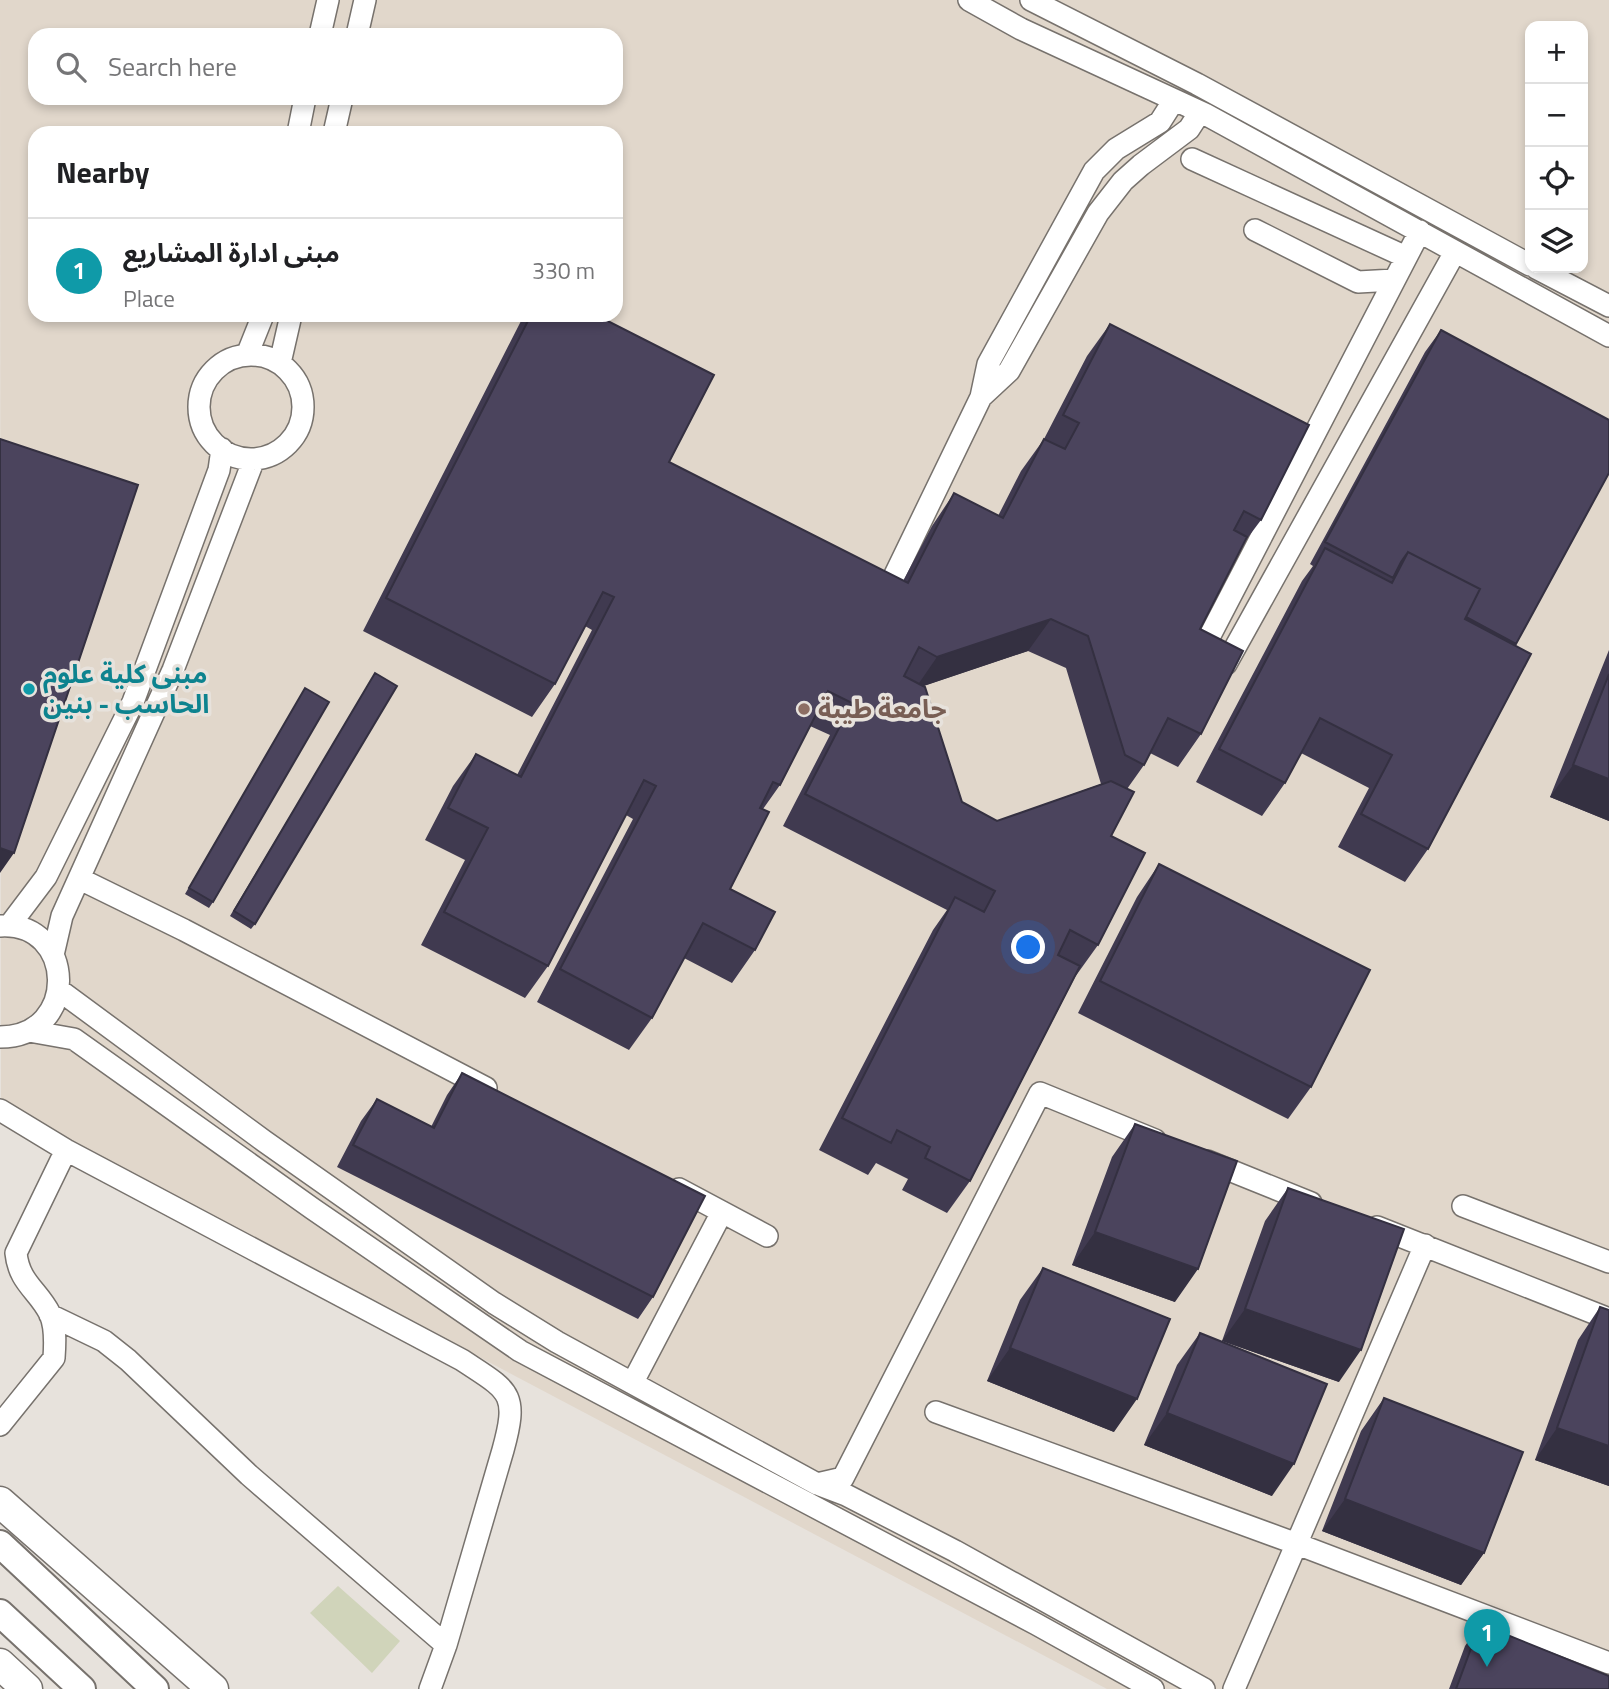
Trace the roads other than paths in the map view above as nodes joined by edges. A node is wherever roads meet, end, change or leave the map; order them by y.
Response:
1 (328, 0) edge
2 (365, 0) edge
3 (969, 0) edge
4 (1031, 0) edge
5 (322, 28) edge
6 (359, 28) edge
7 (1174, 100) junction
8 (304, 105) edge
9 (340, 105) edge
10 (1200, 112) junction
11 (299, 126) edge
12 (336, 126) edge
13 (1192, 159) dead end
14 (1255, 230) dead end
15 (1420, 231) junction
16 (1455, 252) junction
17 (1406, 257) junction
18 (1525, 262) edge
19 (1546, 273) edge
20 (1394, 280) junction
21 (1609, 306) edge
22 (260, 322) edge
23 (289, 322) edge
24 (1609, 336) edge
25 (247, 355) junction
26 (280, 363) junction
27 (981, 397) junction
28 (222, 449) junction
29 (254, 459) junction
30 (890, 587) edge
31 (1203, 649) edge
32 (1226, 664) edge
33 (80, 879) junction
34 (5, 926) edge
35 (53, 955) junction
36 (59, 990) junction
37 (29, 1031) junction
38 (0, 1037) edge
39 (500, 1096) edge
40 (211, 1102) junction
41 (0, 1110) edge
42 (194, 1125) junction
43 (66, 1150) junction
44 (664, 1182) edge
45 (1463, 1206) dead end
46 (1329, 1210) edge
47 (722, 1212) junction
48 (1353, 1219) edge
49 (767, 1236) dead end
50 (1425, 1245) junction
51 (1609, 1262) edge
52 (50, 1315) junction
53 (1609, 1319) edge
54 (633, 1382) junction
55 (936, 1412) dead end
56 (0, 1425) edge
57 (817, 1484) junction
58 (0, 1502) edge
59 (0, 1544) edge
60 (1297, 1544) junction
61 (0, 1613) edge
62 (446, 1645) junction
63 (1609, 1663) edge
64 (0, 1664) edge
65 (27, 1689) edge
66 (82, 1689) edge
67 (155, 1689) edge
68 (213, 1689) edge
69 (429, 1689) edge
70 (1153, 1689) edge
71 (1204, 1689) edge
72 (1234, 1689) edge

1 - 5 street
2 - 6 street
3 - 7 street
4 - 18 street
7 - 10 street
7 - 27 street
8 - 11 street
9 - 12 street
10 - 15 street
10 - 27 street
13 - 17 street
14 - 20 street
15 - 16 street
15 - 17 street
16 - 24 street
16 - 32 street
17 - 20 street
19 - 21 street
20 - 31 street
22 - 25 street
23 - 26 street
25 - 26 street
25 - 28 street
26 - 29 street
27 - 30 street
28 - 29 street
28 - 34 street
29 - 33 street
33 - 35 street
33 - 39 street
34 - 35 street
35 - 36 street
36 - 37 street
36 - 40 street
37 - 38 street
37 - 42 street
40 - 42 street
40 - 54 street
41 - 43 street
42 - 70 street
43 - 52 street
43 - 62 street
44 - 47 street
45 - 51 street
46 - 57 street
47 - 49 street
47 - 54 street
48 - 50 street
50 - 53 street
50 - 60 street
52 - 56 street
52 - 62 street
54 - 57 street
55 - 60 street
57 - 71 street
58 - 68 highway
59 - 67 main road
60 - 63 street
60 - 72 street
61 - 66 main road
62 - 69 street
64 - 65 highway

